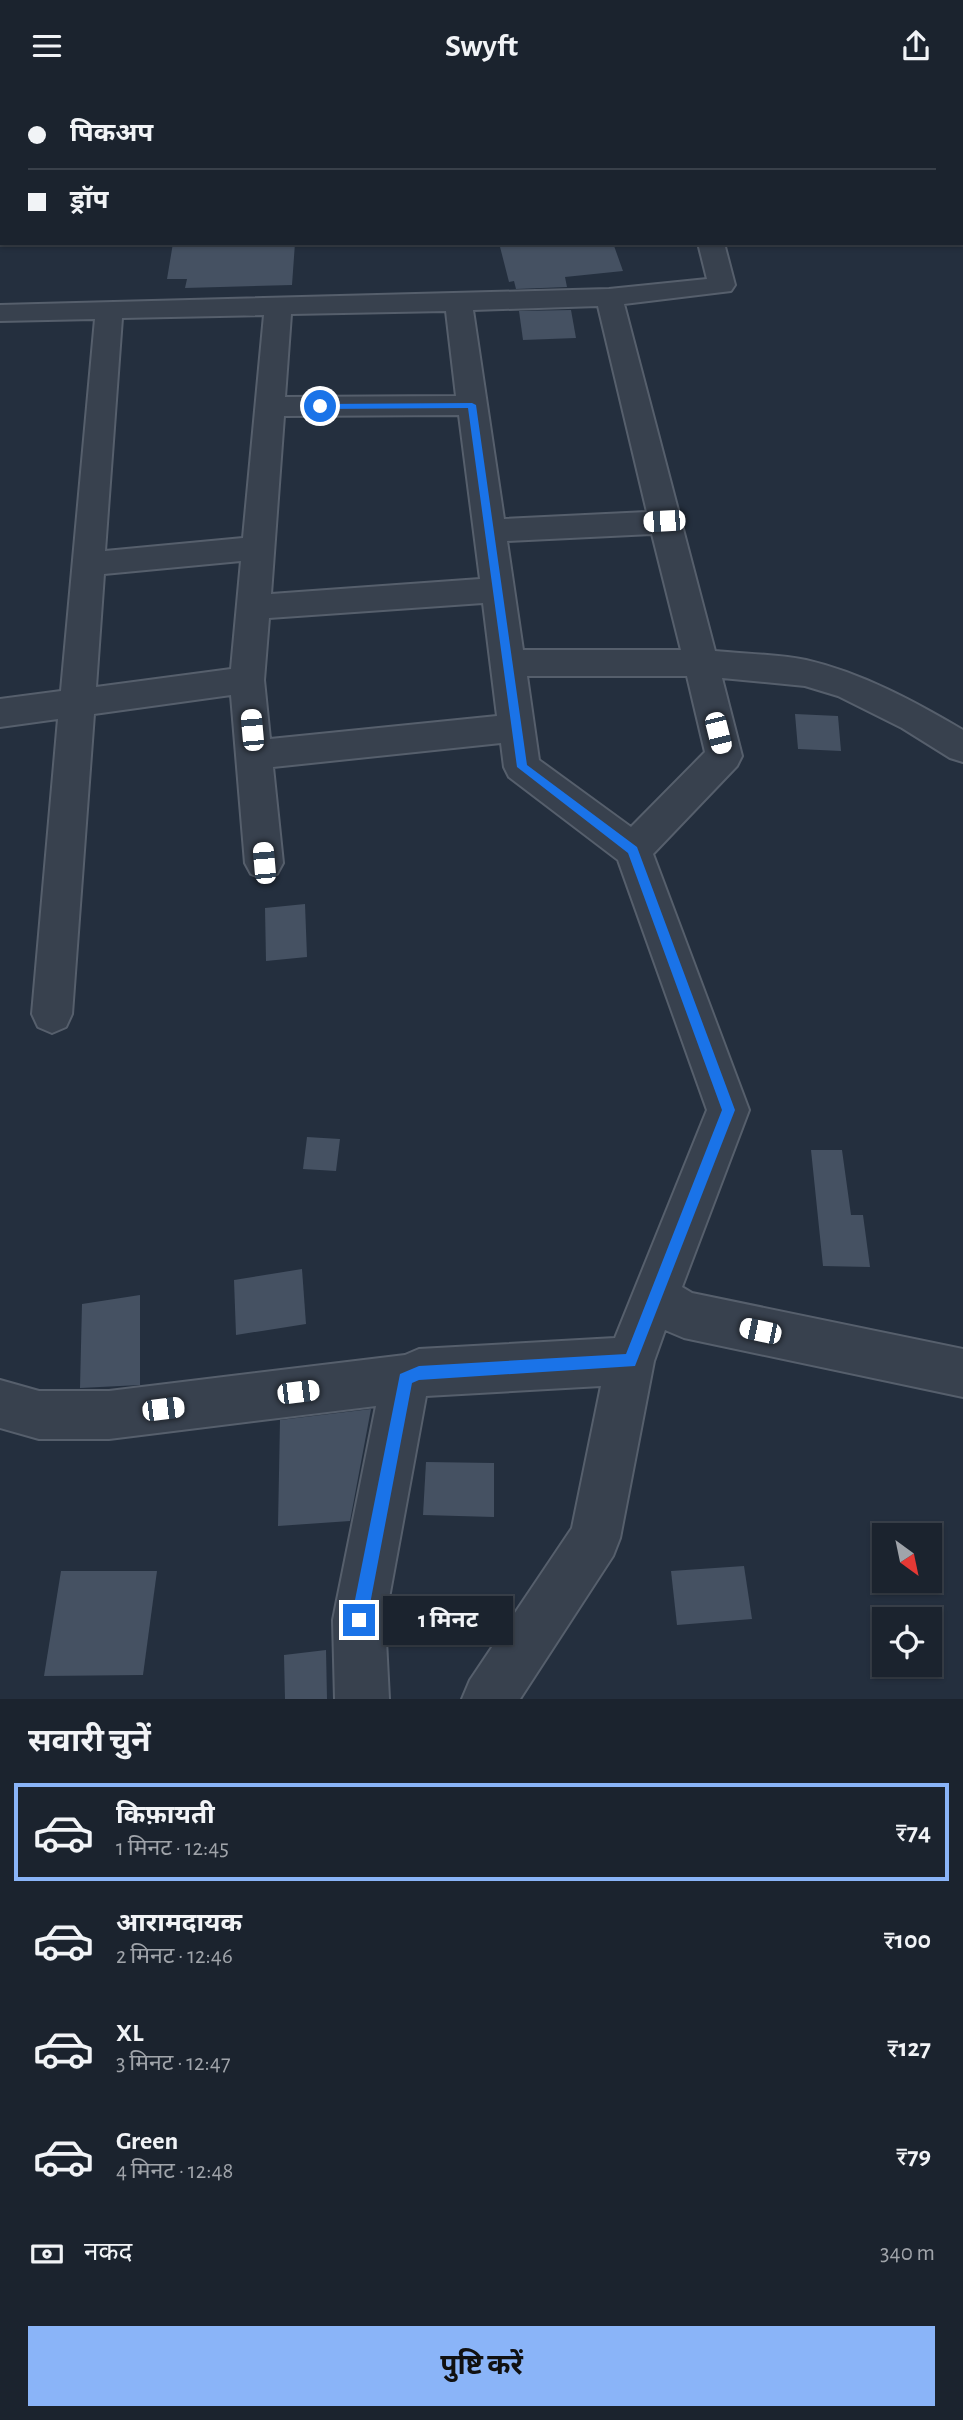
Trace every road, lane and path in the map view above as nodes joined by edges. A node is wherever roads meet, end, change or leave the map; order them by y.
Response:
1 (711, 245) edge
2 (609, 297) junction
3 (458, 302) junction
4 (278, 306) junction
5 (109, 310) junction
6 (0, 313) edge
7 (472, 405) junction
8 (269, 407) junction
9 (664, 521) junction
10 (489, 531) junction
11 (258, 548) junction
12 (88, 565) junction
13 (498, 590) junction
14 (253, 607) junction
15 (506, 663) junction
16 (701, 663) junction
17 (247, 680) junction
18 (77, 702) junction
19 (0, 712) edge
20 (516, 728) junction
21 (963, 748) edge
22 (254, 755) junction
23 (633, 850) junction
24 (264, 863) dead end
25 (52, 1014) dead end
26 (654, 1296) junction
27 (630, 1361) junction
28 (963, 1373) edge
29 (405, 1379) junction
30 (0, 1404) edge
31 (362, 1699) edge
32 (489, 1699) edge

1 - 2 street
2 - 3 street
2 - 9 street
3 - 4 street
3 - 7 street
4 - 5 street
4 - 8 street
5 - 6 street
5 - 12 street
7 - 8 street
7 - 10 street
8 - 11 street
9 - 10 street
9 - 16 street
10 - 13 street
11 - 12 street
11 - 14 street
12 - 18 street
13 - 14 street
13 - 15 street
14 - 17 street
15 - 16 street
15 - 20 street
16 - 21 street
16 - 23 street
17 - 18 street
17 - 22 street
18 - 19 street
18 - 25 street
20 - 22 street
20 - 23 street
22 - 24 street
23 - 26 street
26 - 27 street
26 - 28 street
27 - 29 street
27 - 32 street
29 - 30 street
29 - 31 street

